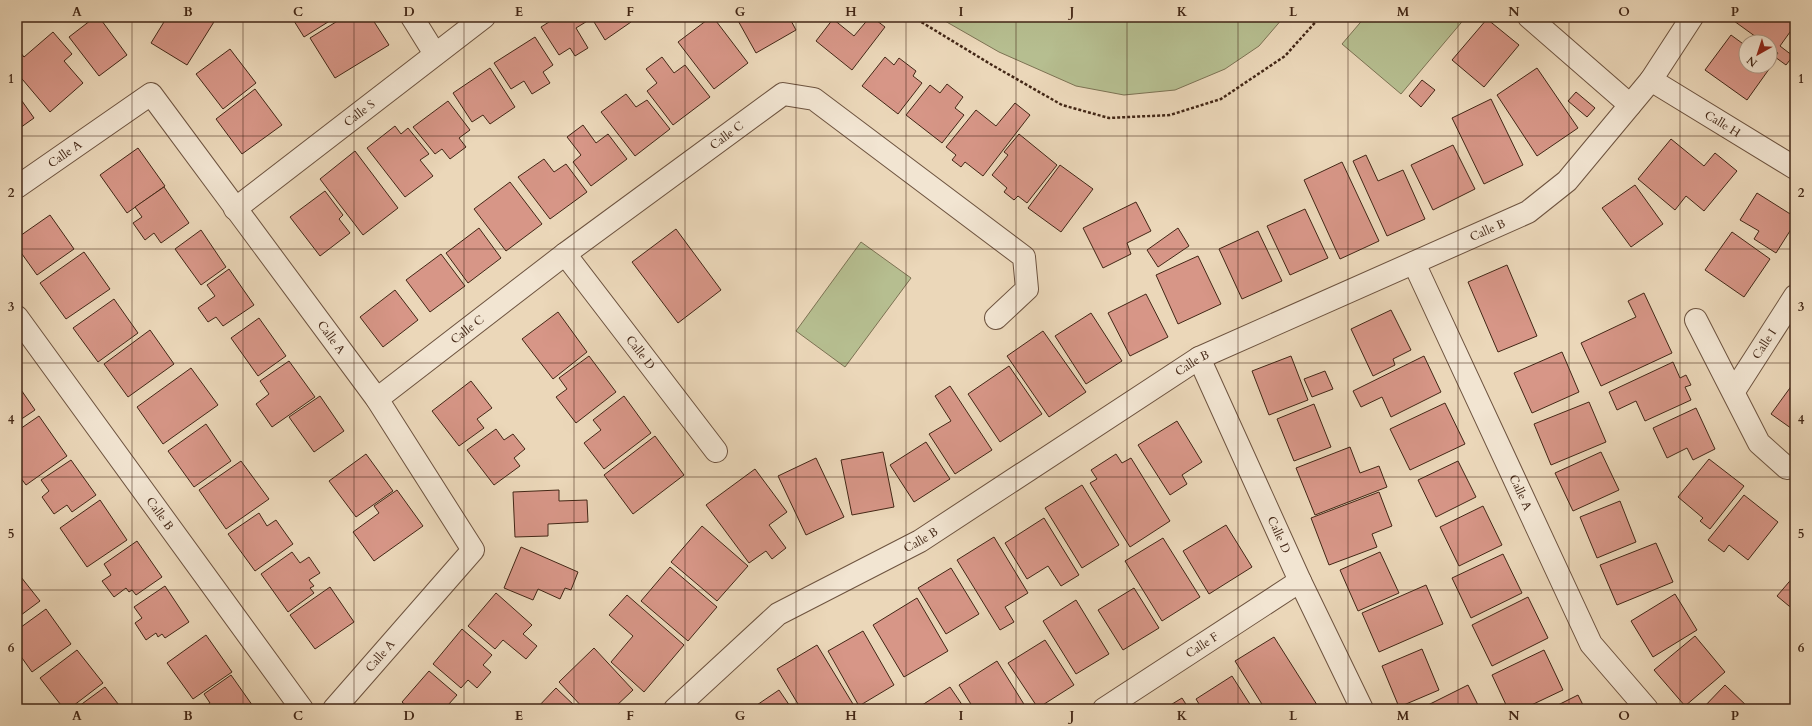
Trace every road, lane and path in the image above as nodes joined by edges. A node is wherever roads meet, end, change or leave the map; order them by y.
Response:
1 (412, 17) edge
2 (484, 17) edge
3 (913, 17) edge
4 (1320, 17) edge
5 (1529, 17) edge
6 (1692, 17) edge
7 (435, 54) junction
8 (1651, 80) junction
9 (1630, 105) junction
10 (1795, 168) edge
11 (17, 187) edge
12 (235, 209) junction
13 (565, 254) junction
14 (1414, 262) junction
15 (1795, 296) edge
16 (17, 317) edge
17 (996, 318) dead end
18 (1696, 320) dead end
19 (1199, 358) junction
20 (1734, 391) junction
21 (377, 399) junction
22 (716, 451) dead end
23 (1787, 468) dead end
24 (1300, 581) junction
25 (302, 709) edge
26 (334, 709) edge
27 (675, 709) edge
28 (1104, 709) edge
29 (1362, 709) edge
30 (1647, 709) edge

1 - 7 street
2 - 7 street, Calle S
3 - 4 path
5 - 9 street
6 - 8 street, Calle B
7 - 12 street, Calle S
8 - 9 street, Calle B
8 - 10 street, Calle H
9 - 14 street, Calle B
11 - 12 street, Calle A
12 - 21 street, Calle A
13 - 17 street, Calle C
13 - 21 street, Calle C
13 - 22 street, Calle D
14 - 19 street, Calle B
14 - 30 street, Calle A
15 - 20 street, Calle I
16 - 25 street, Calle B
18 - 20 street
19 - 24 street, Calle D
19 - 27 street, Calle B
20 - 23 street
21 - 26 street, Calle A
24 - 28 street, Calle F
24 - 29 street, Calle D

